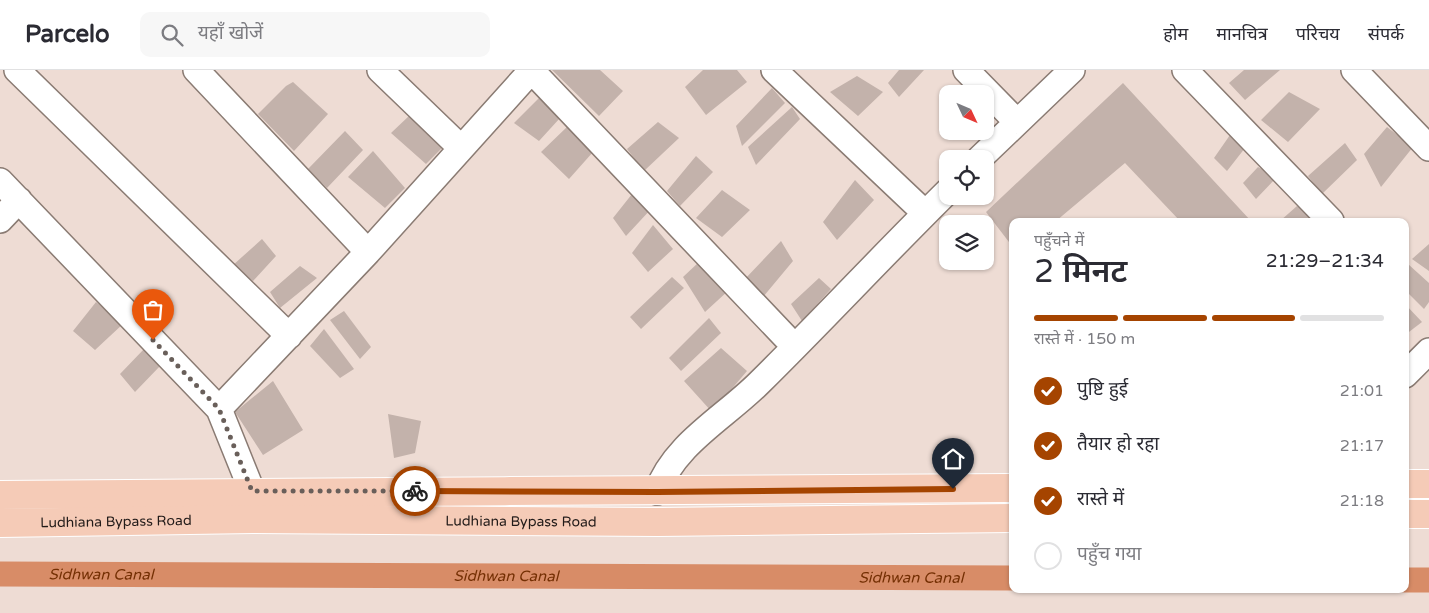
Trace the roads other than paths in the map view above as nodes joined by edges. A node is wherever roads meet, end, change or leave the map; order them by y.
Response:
1 (17, 70) edge
2 (196, 70) edge
3 (380, 70) edge
4 (531, 70) edge
5 (774, 70) edge
6 (966, 70) edge
7 (1072, 70) edge
8 (1185, 70) edge
9 (1354, 70) edge
10 (1016, 121) junction
11 (461, 148) junction
12 (1429, 148) edge
13 (988, 150) edge
14 (0, 181) edge
15 (19, 200) junction
16 (939, 200) edge
17 (925, 213) junction
18 (1328, 218) edge
19 (0, 220) edge
20 (368, 252) junction
21 (289, 336) junction
22 (794, 346) junction
23 (1429, 351) edge
24 (1409, 371) edge
25 (219, 409) junction
26 (1409, 484) edge
27 (1429, 484) edge
28 (1009, 488) edge
29 (252, 491) junction
30 (657, 492) junction
31 (0, 495) edge
32 (1409, 514) edge
33 (1429, 514) edge
34 (1009, 518) edge
35 (0, 523) edge

1 - 21 street
2 - 20 street
3 - 11 street
4 - 11 street
4 - 22 street
5 - 17 street
6 - 10 street
7 - 10 street
8 - 18 street
9 - 12 street
10 - 13 street
11 - 20 street
14 - 15 street
15 - 19 street
15 - 25 street
16 - 17 street
17 - 22 street
20 - 21 street
21 - 25 street
22 - 30 street
23 - 24 street
25 - 29 street
26 - 27 highway
28 - 30 highway, Ludhiana Bypass Road
29 - 30 highway, Ludhiana Bypass Road
29 - 31 highway, Ludhiana Bypass Road
32 - 33 highway
34 - 35 highway, Ludhiana Bypass Road

